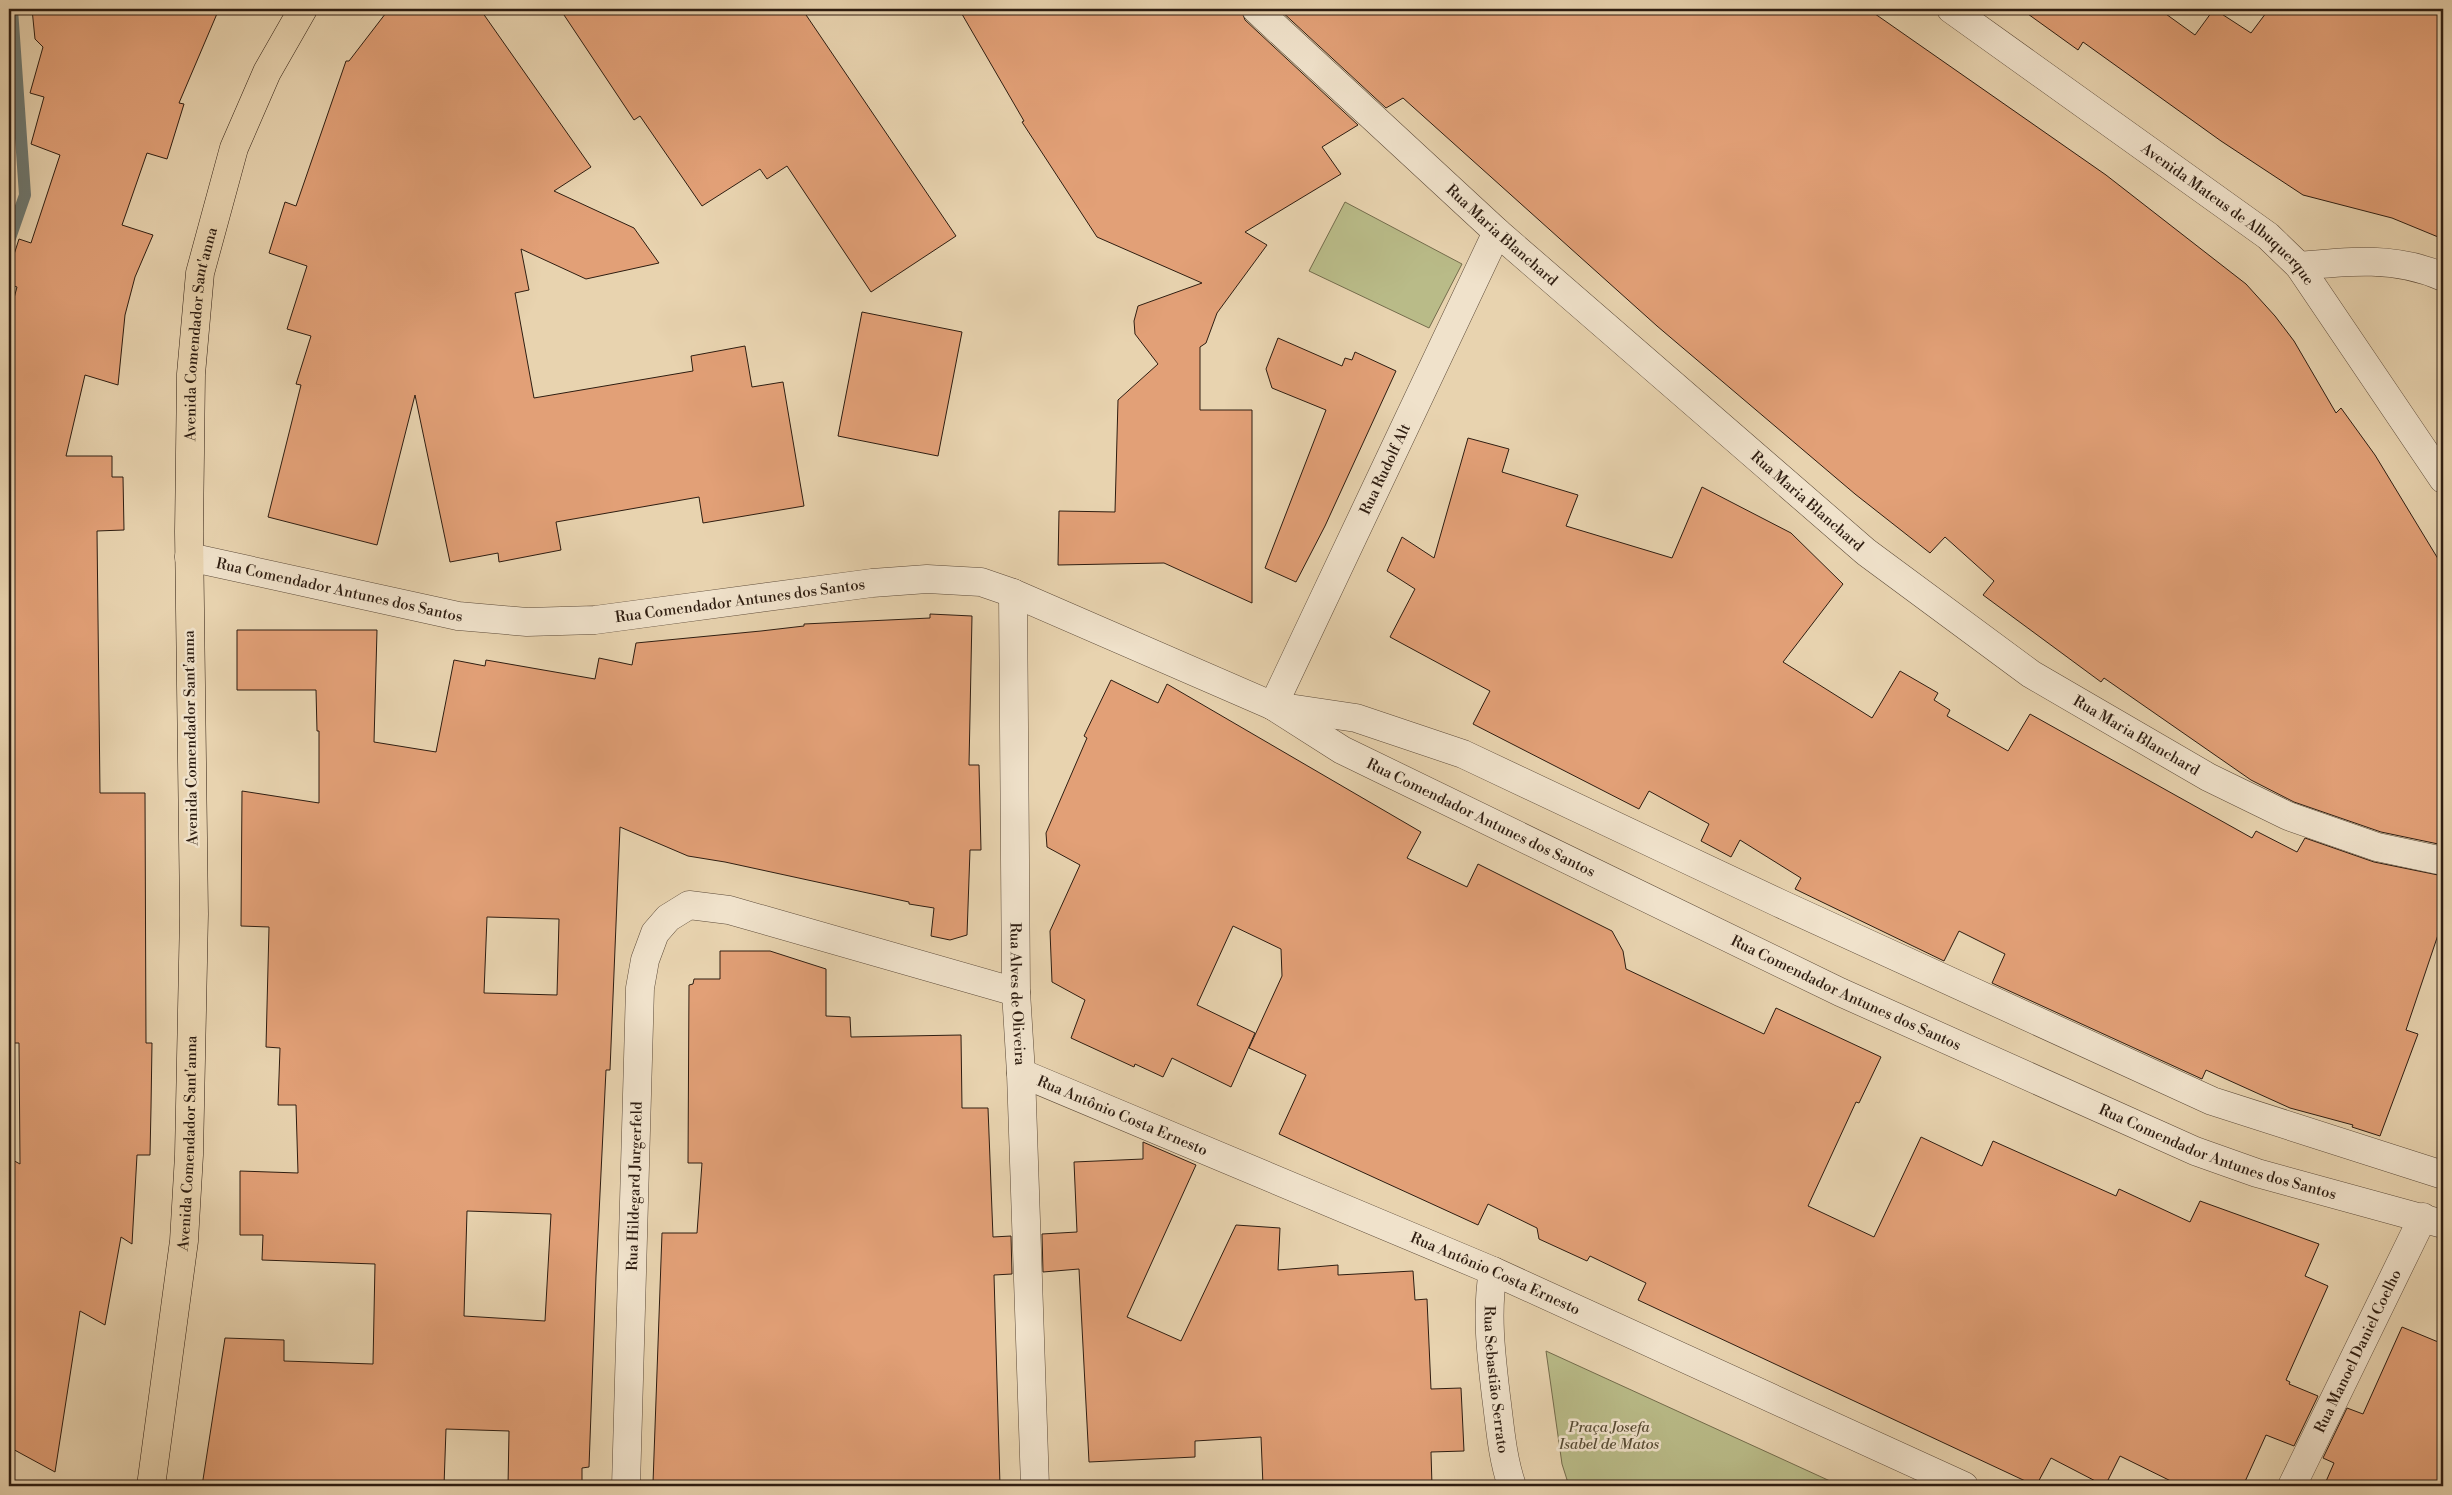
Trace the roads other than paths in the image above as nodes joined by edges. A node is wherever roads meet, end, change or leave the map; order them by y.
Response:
1 (303, 9) edge
2 (1256, 9) edge
3 (1951, 9) edge
4 (1497, 232) junction
5 (2299, 266) junction
6 (2443, 277) edge
7 (2443, 479) edge
8 (189, 557) junction
9 (1013, 593) junction
10 (1273, 706) junction
11 (2443, 862) edge
12 (1016, 992) junction
13 (1021, 1073) junction
14 (2443, 1175) edge
15 (2433, 1220) edge
16 (1493, 1271) junction
17 (151, 1486) edge
18 (626, 1486) edge
19 (1035, 1486) edge
20 (1512, 1486) edge
21 (1964, 1486) edge
22 (2292, 1486) edge

1 - 8 main road, Avenida Comendador Sant'anna
2 - 4 street, Rua Maria Blanchard
3 - 5 street, Avenida Mateus de Albuquerque
4 - 10 street, Rua Rudolf Alt
4 - 11 street, Rua Maria Blanchard
5 - 6 street
5 - 7 street, Avenida Mateus de Albuquerque
8 - 9 street, Rua Comendador Antunes dos Santos
8 - 17 main road, Avenida Comendador Sant'anna
9 - 10 street, Rua Comendador Antunes dos Santos
9 - 12 street, Rua Alves de Oliveira
10 - 14 street, Rua Comendador Antunes dos Santos
10 - 15 street, Rua Comendador Antunes dos Santos
12 - 13 street, Rua Alves de Oliveira
12 - 18 street, Rua Hildegard Jurgerfeld
13 - 16 street, Rua Antônio Costa Ernesto
13 - 19 street, Rua Alves de Oliveira
15 - 22 street, Rua Manoel Daniel Coelho
16 - 20 street, Rua Sebastião Serrato
16 - 21 street, Rua Antônio Costa Ernesto

